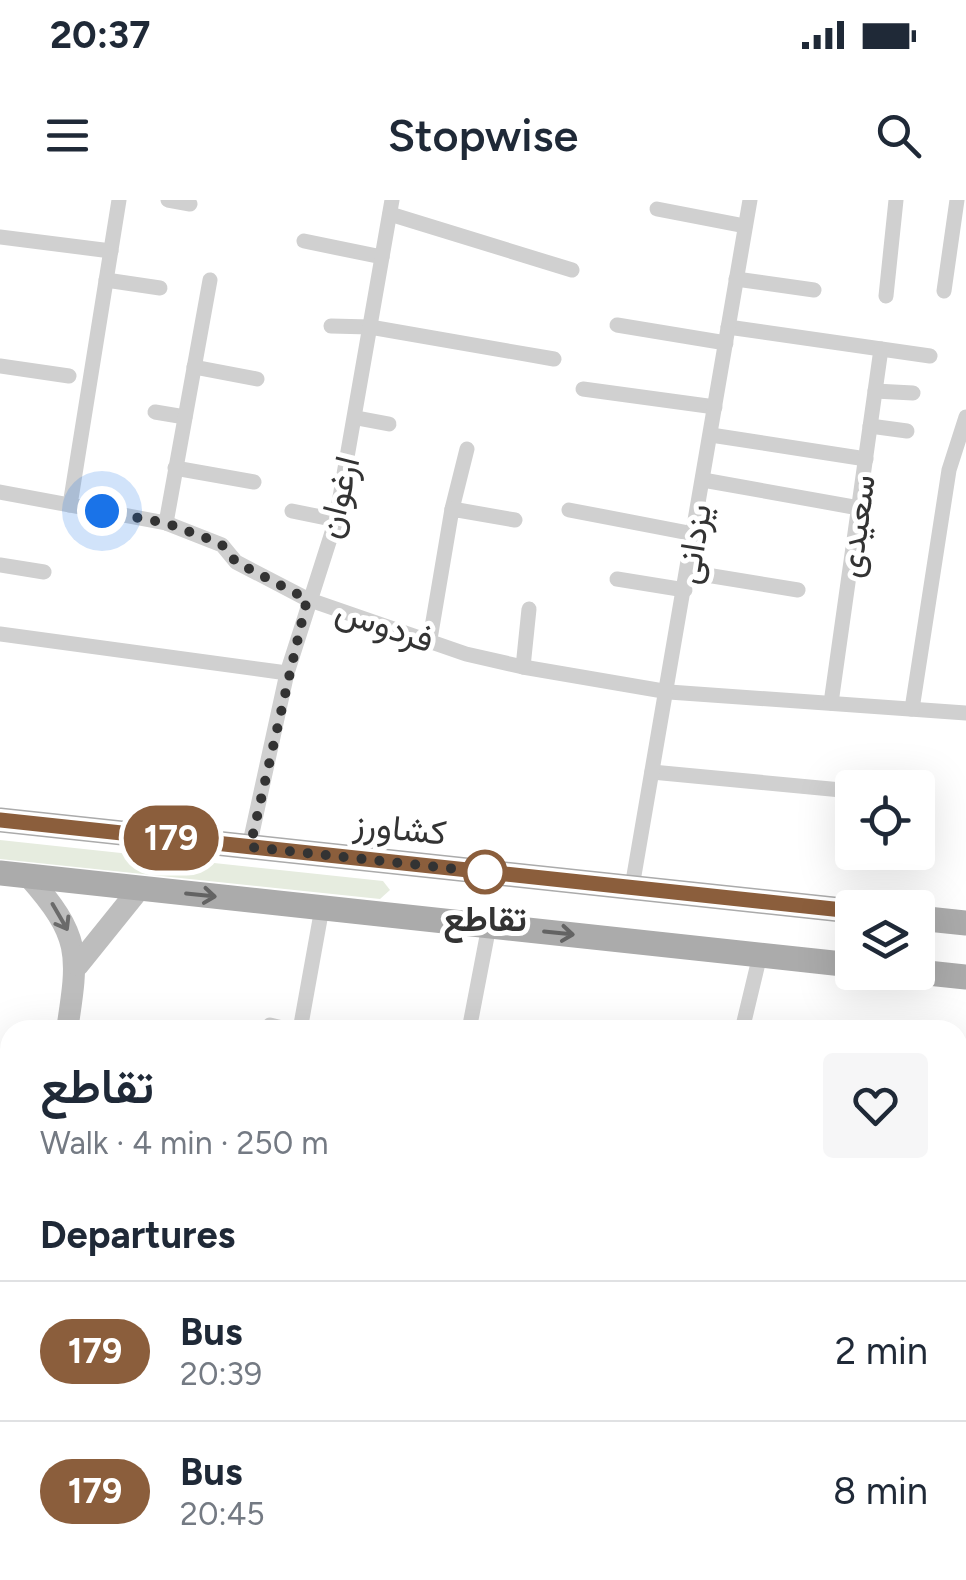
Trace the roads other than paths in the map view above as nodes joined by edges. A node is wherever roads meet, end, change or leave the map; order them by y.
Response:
1 (119, 200) edge
2 (168, 200) edge
3 (750, 200) edge
4 (896, 200) edge
5 (956, 200) edge
6 (190, 204) dead end
7 (391, 207) edge
8 (656, 209) dead end
9 (745, 226) junction
10 (0, 237) edge
11 (304, 241) dead end
12 (111, 251) junction
13 (382, 257) junction
14 (572, 270) dead end
15 (106, 280) junction
16 (210, 280) dead end
17 (736, 280) junction
18 (160, 288) dead end
19 (814, 290) dead end
20 (944, 291) dead end
21 (886, 296) dead end
22 (617, 324) dead end
23 (332, 326) dead end
24 (370, 328) junction
25 (727, 335) junction
26 (881, 350) junction
27 (930, 356) dead end
28 (554, 359) dead end
29 (0, 366) edge
30 (194, 367) junction
31 (69, 376) dead end
32 (256, 379) dead end
33 (582, 389) dead end
34 (875, 391) junction
35 (913, 393) dead end
36 (715, 407) junction
37 (154, 412) dead end
38 (185, 417) junction
39 (357, 418) junction
40 (966, 418) edge
41 (389, 424) dead end
42 (870, 426) junction
43 (907, 431) dead end
44 (710, 434) junction
45 (467, 449) dead end
46 (866, 459) junction
47 (175, 468) junction
48 (949, 470) junction
49 (966, 473) edge
50 (703, 480) junction
51 (254, 482) dead end
52 (0, 492) edge
53 (70, 505) junction
54 (859, 508) junction
55 (452, 509) junction
56 (569, 510) dead end
57 (292, 511) dead end
58 (336, 520) junction
59 (515, 520) dead end
60 (166, 523) junction
61 (694, 534) junction
62 (0, 565) edge
63 (44, 572) dead end
64 (688, 572) junction
65 (617, 579) dead end
66 (686, 590) junction
67 (798, 590) dead end
68 (307, 599) junction
69 (529, 608) dead end
70 (0, 634) edge
71 (430, 639) junction
72 (523, 667) junction
73 (287, 673) junction
74 (668, 692) junction
75 (831, 703) junction
76 (912, 709) junction
77 (966, 714) edge
78 (652, 772) junction
79 (835, 789) edge
80 (0, 820) edge
81 (250, 847) junction
82 (0, 873) edge
83 (28, 876) junction
84 (140, 888) junction
85 (632, 888) junction
86 (322, 908) junction
87 (835, 909) edge
88 (935, 920) edge
89 (966, 923) edge
90 (489, 926) junction
91 (760, 955) junction
92 (835, 962) edge
93 (78, 965) junction
94 (935, 974) edge
95 (966, 977) edge
96 (69, 1020) edge
97 (302, 1020) edge
98 (472, 1020) edge
99 (744, 1020) edge

1 - 12 street
2 - 6 street
3 - 9 street, یزدانی
4 - 21 street
5 - 20 street
7 - 13 street, ارغوان
7 - 14 street
8 - 9 street
9 - 17 street, یزدانی
10 - 12 street
11 - 13 street
12 - 15 street
13 - 24 street, ارغوان
15 - 18 street
15 - 53 street
16 - 30 street
17 - 19 street
17 - 25 street, یزدانی
22 - 25 street
23 - 24 street
24 - 28 street
24 - 39 street, ارغوان
25 - 26 street
25 - 36 street, یزدانی
26 - 27 street
26 - 34 street, سعیدی
29 - 31 street
30 - 32 street
30 - 38 street
33 - 36 street
34 - 35 street
34 - 42 street, سعیدی
36 - 44 street, یزدانی
37 - 38 street
38 - 47 street
39 - 41 street
39 - 58 street, ارغوان
40 - 48 street
42 - 43 street
42 - 46 street, سعیدی
44 - 46 street
44 - 50 street, یزدانی
45 - 55 street
46 - 54 street, سعیدی
47 - 51 street
47 - 60 street
48 - 49 street
48 - 76 street
50 - 54 street
50 - 61 street, یزدانی
52 - 53 street, فردوس
53 - 60 street, فردوس
54 - 75 street, سعیدی
55 - 59 street
55 - 71 street
56 - 61 street
57 - 58 street
58 - 68 street, ارغوان
60 - 68 street, فردوس
61 - 64 street, یزدانی
62 - 63 street
64 - 66 street, یزدانی
64 - 67 street
65 - 66 street
66 - 74 street, یزدانی
68 - 71 street, فردوس
68 - 73 street, ارغوان
69 - 72 street
70 - 73 street
71 - 72 street, فردوس
72 - 74 street, فردوس
73 - 81 street, ارغوان
74 - 75 street, فردوس
74 - 78 street, یزدانی
75 - 76 street, فردوس
76 - 77 street, فردوس
78 - 79 street
78 - 85 street, یزدانی
80 - 81 main road, کشاورز
81 - 85 main road, کشاورز
82 - 83 main road
83 - 84 main road
83 -> 93 main road
84 -> 86 main road
84 - 93 main road
85 - 87 main road, کشاورز
86 - 90 main road
86 - 97 street
88 - 89 main road
90 -> 91 main road
90 - 98 street
91 - 92 main road
91 - 99 street
93 - 96 main road
94 - 95 main road

